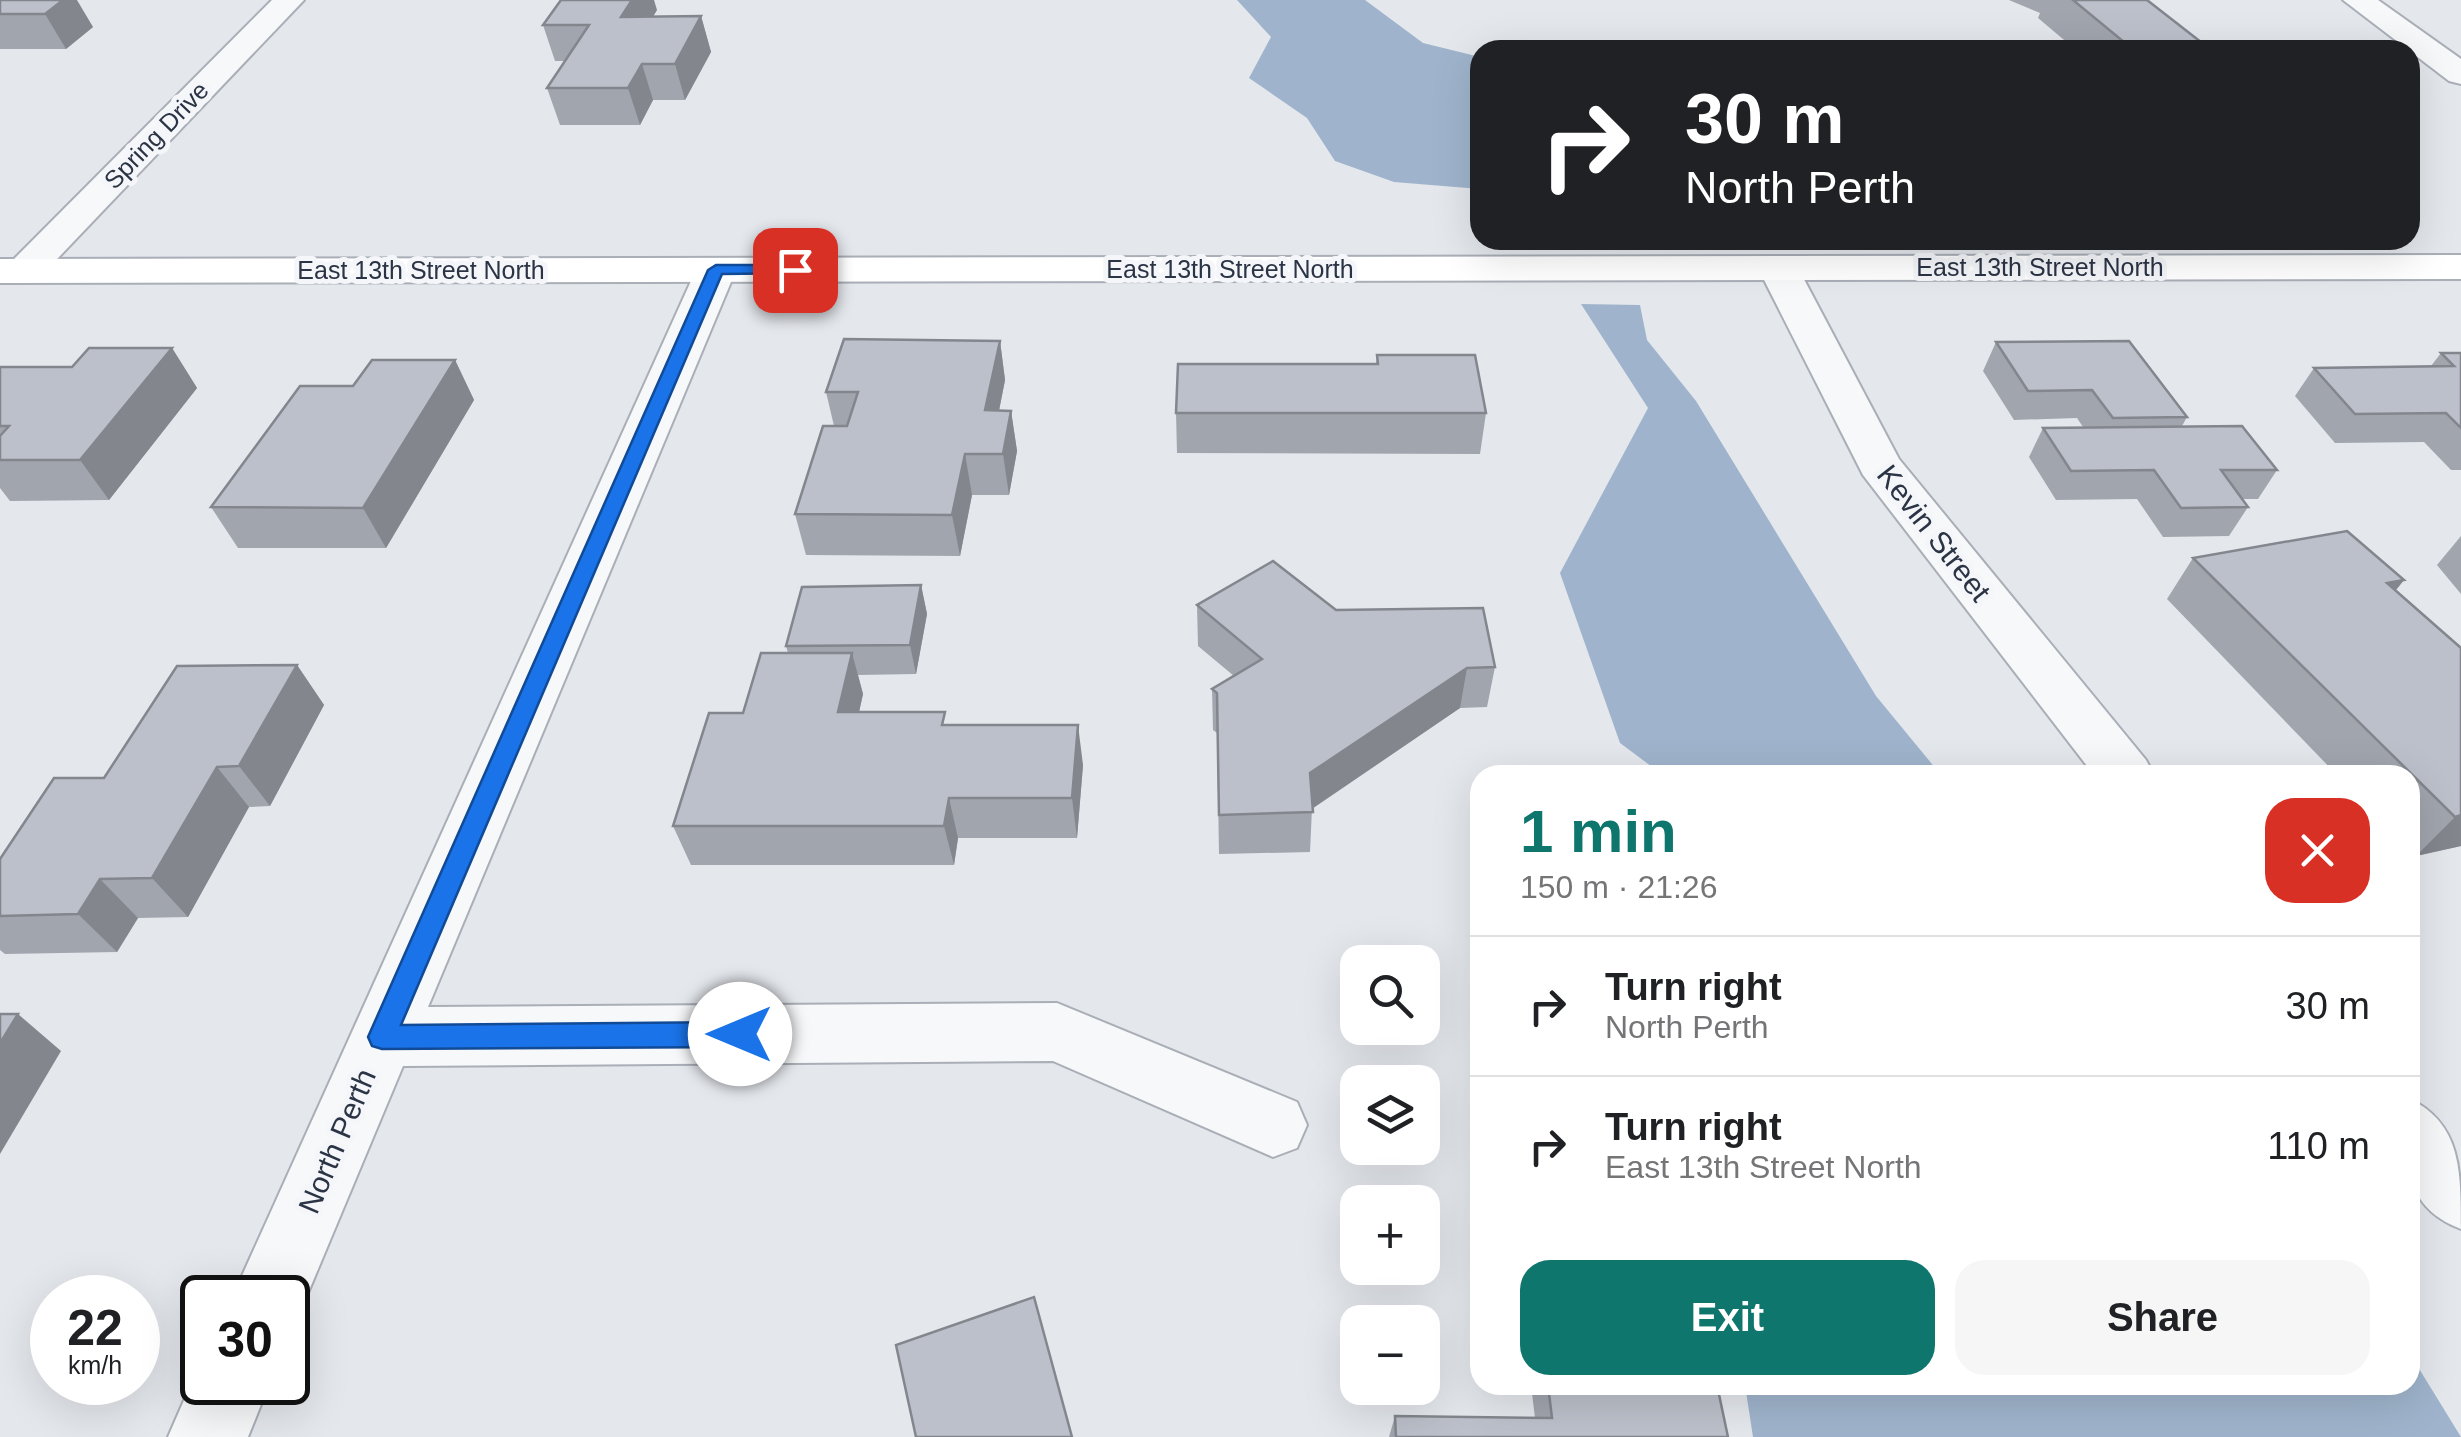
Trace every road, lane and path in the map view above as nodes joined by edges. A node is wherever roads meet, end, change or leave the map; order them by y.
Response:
1 (289, 0) edge
2 (2358, 0) edge
3 (2414, 40) edge
4 (2420, 45) edge
5 (2461, 74) edge
6 (2461, 267) edge
7 (1778, 268) junction
8 (716, 270) junction
9 (12, 271) edge
10 (2118, 765) edge
11 (382, 1037) junction
12 (1273, 1125) dead end
13 (2420, 1143) edge
14 (2461, 1194) edge
15 (279, 1275) edge
16 (222, 1405) edge
17 (208, 1437) edge

1 - 9 street, Spring Drive
2 - 3 street
4 - 5 street
6 - 7 main road, East 13th Street North
7 - 8 main road, East 13th Street North
7 - 10 street, Kevin Street
8 - 9 main road, East 13th Street North
8 - 11 street, North Perth
11 - 12 street
11 - 15 street, North Perth
13 - 14 street
16 - 17 street

